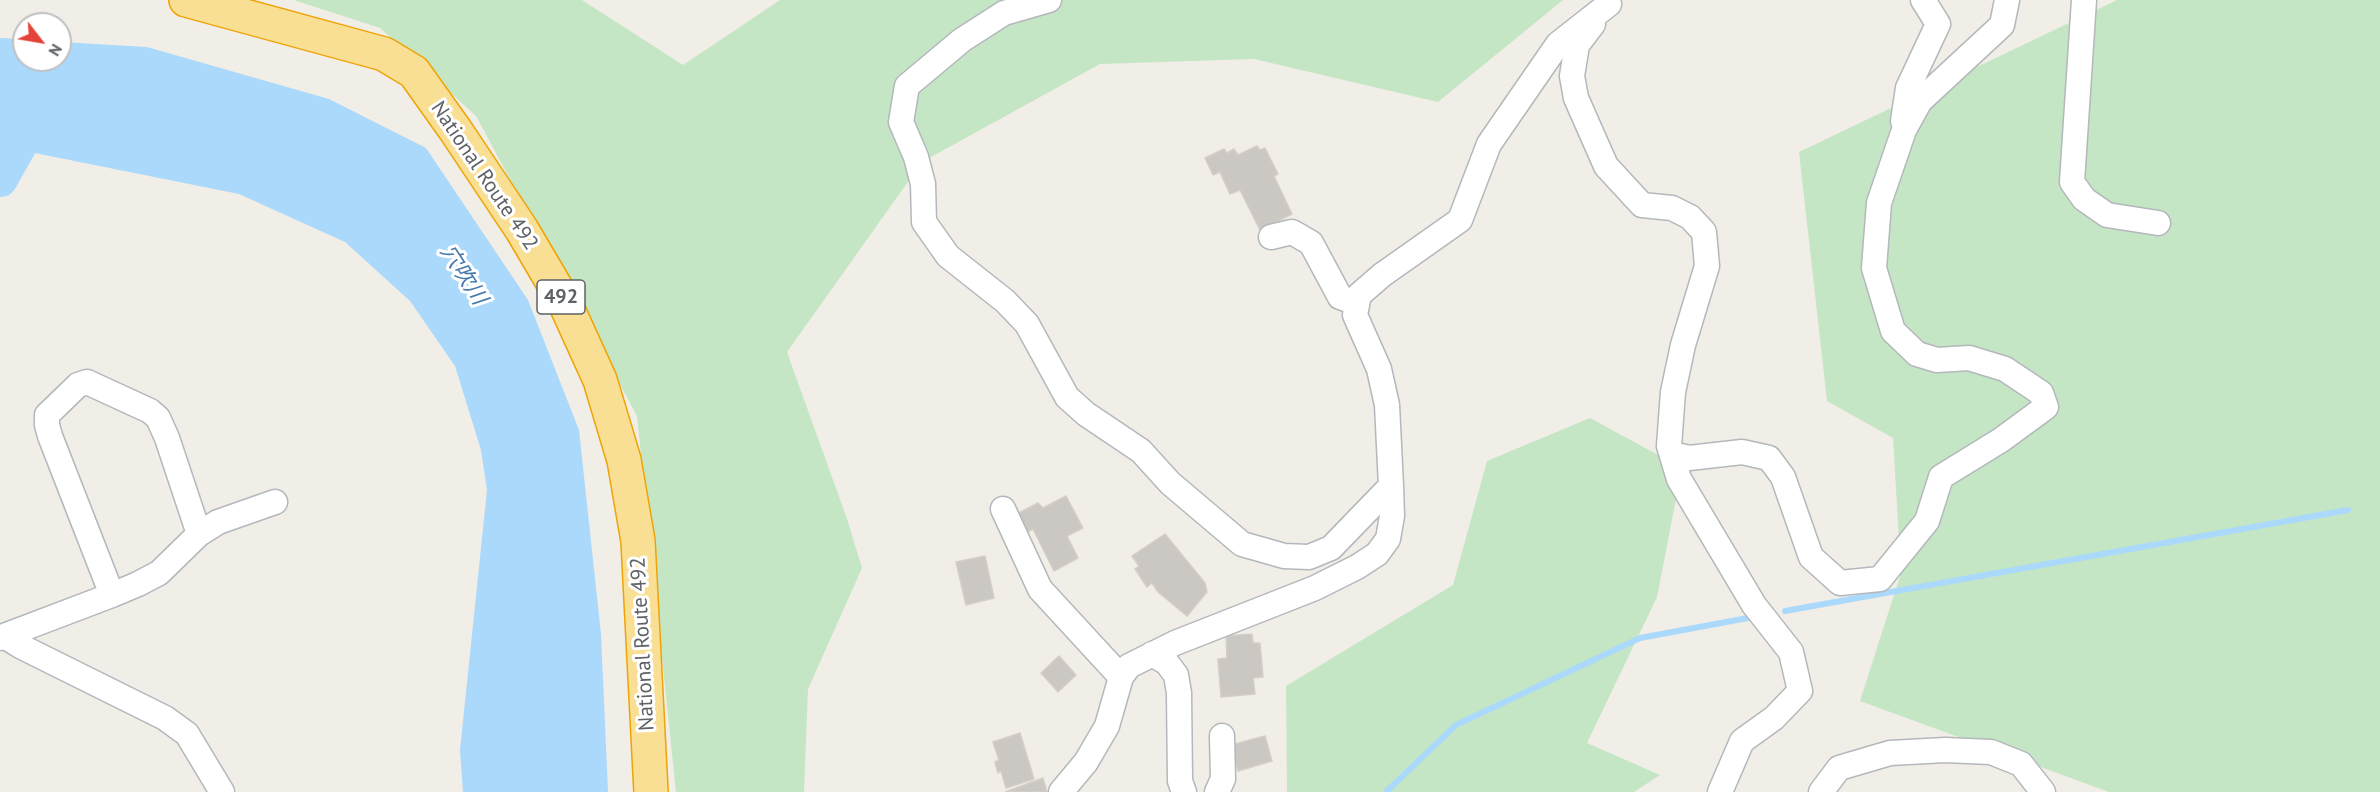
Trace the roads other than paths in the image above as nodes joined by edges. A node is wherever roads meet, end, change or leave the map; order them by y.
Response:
1 (186, 0) edge
2 (1049, 0) edge
3 (1923, 0) edge
4 (2007, 0) edge
5 (2084, 0) edge
6 (1611, 2) edge
7 (1899, 144) junction
8 (2158, 223) dead end
9 (1271, 237) dead end
10 (1357, 303) junction
11 (1672, 454) junction
12 (1391, 486) junction
13 (275, 502) dead end
14 (1003, 509) dead end
15 (199, 534) junction
16 (112, 595) junction
17 (2, 637) edge
18 (1152, 654) junction
19 (1121, 677) junction
20 (1222, 736) dead end
21 (1719, 791) edge
22 (222, 792) edge
23 (651, 792) edge
24 (1061, 792) edge
25 (1184, 792) edge
26 (1217, 792) edge
27 (1821, 792) edge
28 (2043, 792) edge

1 - 23 highway, National Route 492 / 492
2 - 12 street
3 - 7 street
4 - 7 street
5 - 8 street
6 - 10 street
6 - 11 street
7 - 11 street
9 - 10 street
10 - 12 street
11 - 21 street
12 - 18 street
13 - 15 street
14 - 19 street
15 - 16 street
15 - 16 street
16 - 17 street
17 - 22 street
18 - 19 street
18 - 25 street
19 - 24 street
20 - 26 street
27 - 28 street

